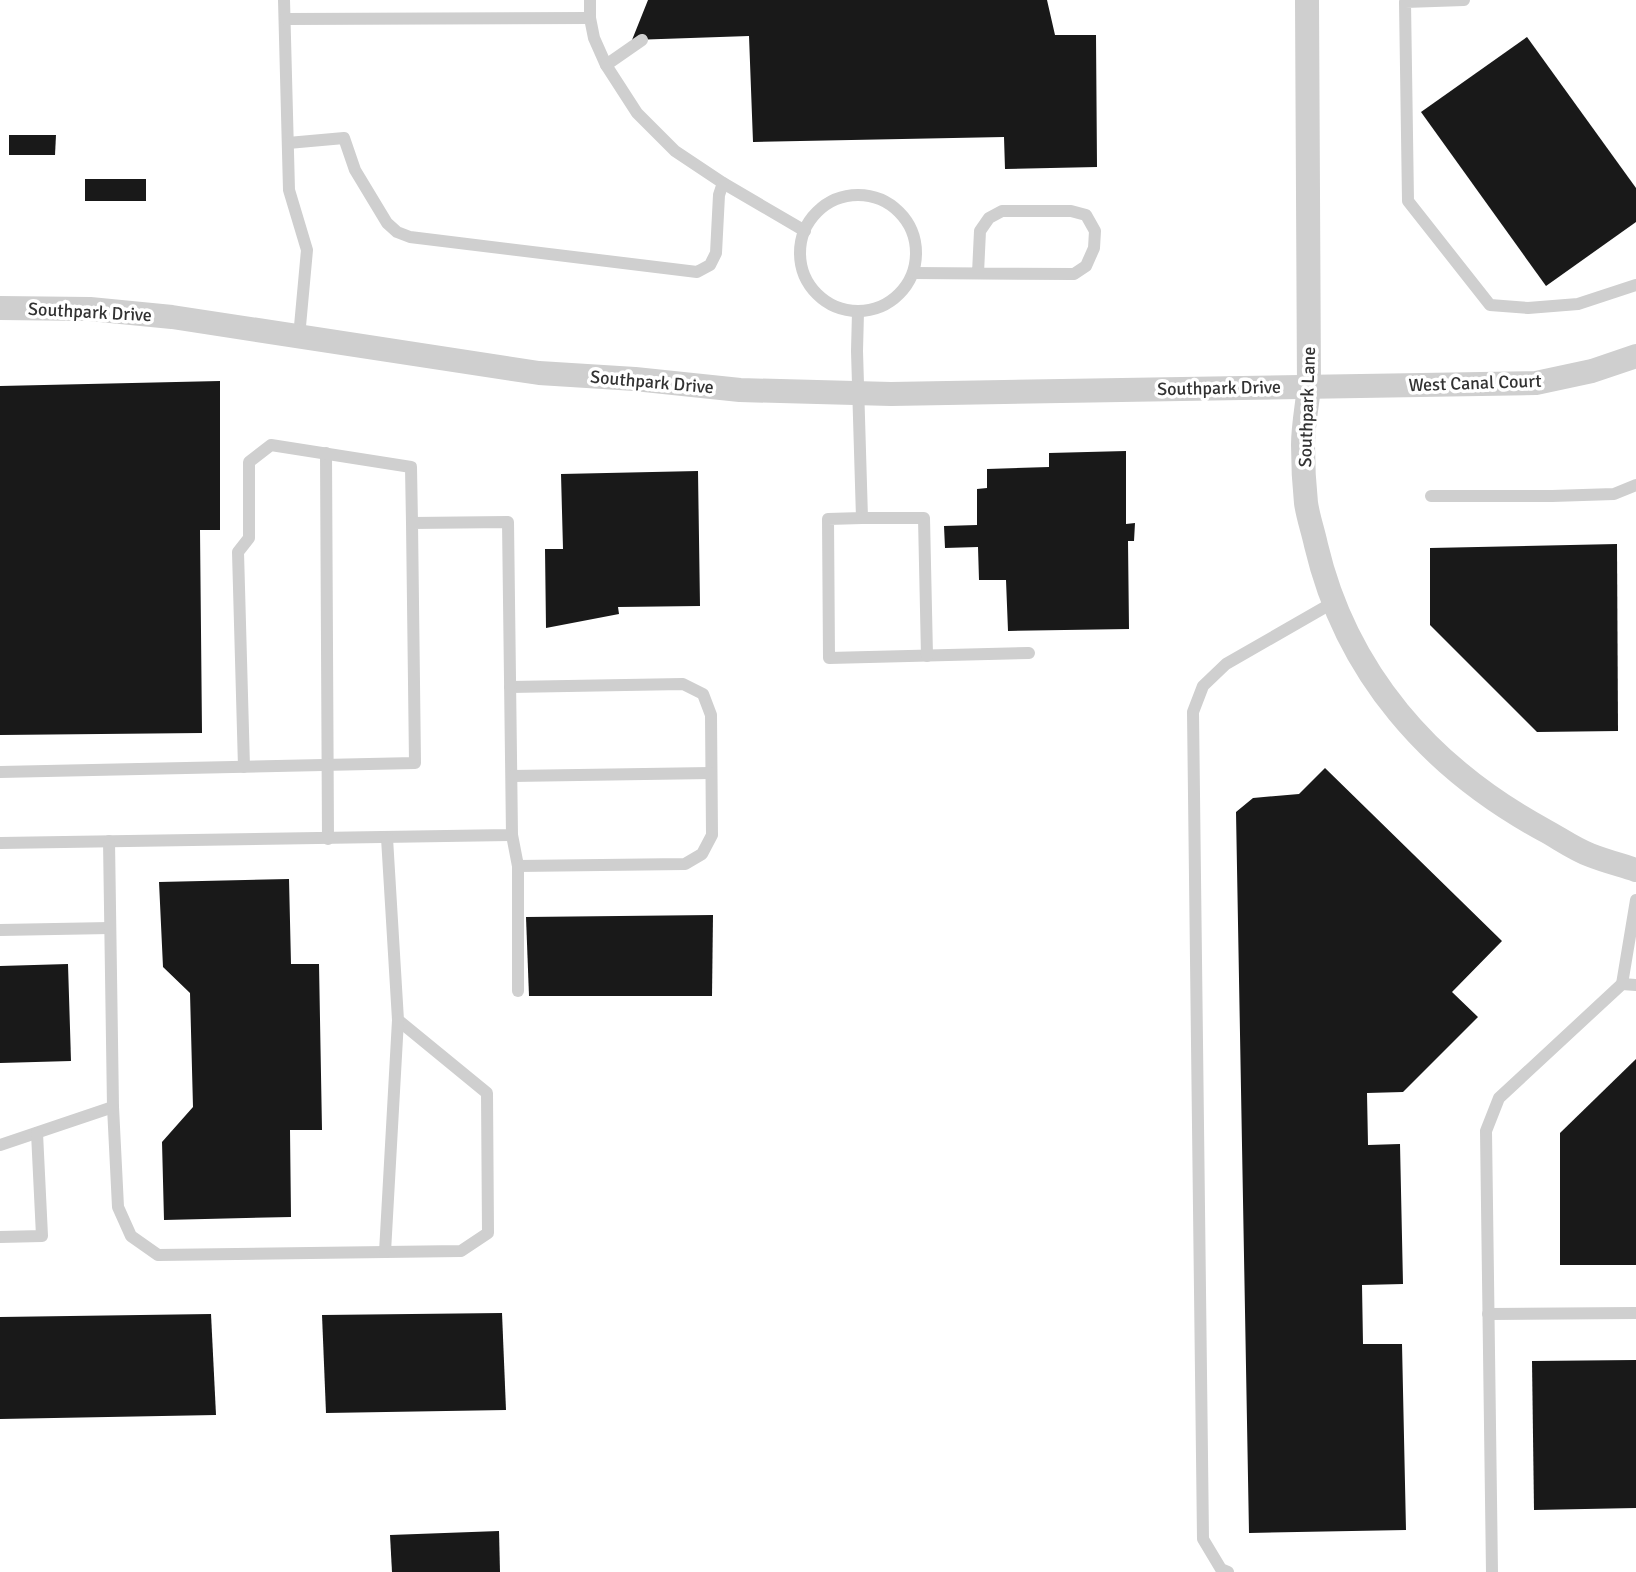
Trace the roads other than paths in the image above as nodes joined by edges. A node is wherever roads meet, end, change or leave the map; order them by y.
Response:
1 (284, 0) edge
2 (590, 0) edge
3 (1307, 0) edge
4 (1464, 0) edge
5 (1405, 1) edge
6 (285, 19) junction
7 (590, 19) junction
8 (642, 40) dead end
9 (606, 65) junction
10 (288, 143) junction
11 (723, 183) junction
12 (804, 231) junction
13 (913, 272) junction
14 (978, 273) junction
15 (1636, 285) edge
16 (0, 308) edge
17 (858, 312) junction
18 (299, 337) junction
19 (1636, 356) edge
20 (1310, 387) junction
21 (858, 393) junction
22 (326, 453) junction
23 (1636, 485) edge
24 (1431, 496) dead end
25 (862, 518) junction
26 (412, 523) junction
27 (1334, 602) junction
28 (1029, 653) dead end
29 (927, 656) junction
30 (510, 687) junction
31 (328, 765) junction
32 (244, 767) junction
33 (0, 772) edge
34 (711, 773) junction
35 (512, 776) junction
36 (512, 835) junction
37 (387, 838) junction
38 (328, 839) junction
39 (109, 841) junction
40 (0, 843) edge
41 (518, 866) junction
42 (1636, 870) edge
43 (1636, 900) edge
44 (110, 928) junction
45 (0, 930) edge
46 (1622, 984) junction
47 (1636, 985) edge
48 (518, 991) dead end
49 (398, 1020) junction
50 (113, 1107) junction
51 (37, 1133) junction
52 (0, 1145) edge
53 (0, 1237) edge
54 (385, 1252) junction
55 (1636, 1313) edge
56 (1488, 1314) junction
57 (1228, 1572) edge
58 (1492, 1572) edge

1 - 6 lane
2 - 7 lane
3 - 20 street, Southpark Lane
4 - 5 lane
5 - 15 lane
6 - 7 lane
6 - 10 lane
7 - 9 lane
8 - 9 lane
9 - 11 lane
10 - 11 lane
10 - 18 lane
11 - 12 lane
12 - 13 lane
12 - 17 lane
13 - 14 lane
13 - 17 lane
14 - 14 lane
16 - 18 street, Southpark Drive
17 - 21 lane
18 - 21 street, Southpark Drive
19 - 20 street, West Canal Court
20 - 21 street, Southpark Drive
20 - 27 street, Southpark Lane
21 - 25 lane
22 - 26 lane
22 - 31 lane
22 - 32 lane
23 - 24 lane
25 - 29 lane
25 - 29 lane
26 - 30 lane
26 - 31 lane
27 - 42 street, Southpark Lane
27 - 57 lane
28 - 29 lane
30 - 34 lane
30 - 35 lane
31 - 32 lane
31 - 38 lane
32 - 33 lane
34 - 35 lane
34 - 41 lane
35 - 36 lane
36 - 37 lane
36 - 41 lane
37 - 38 lane
37 - 49 lane
38 - 39 lane
39 - 40 lane
39 - 44 lane
41 - 48 lane
43 - 46 lane
44 - 45 lane
44 - 50 lane
46 - 47 lane
46 - 56 lane
49 - 54 lane
49 - 54 lane
50 - 51 lane
50 - 54 lane
51 - 52 lane
51 - 53 lane
55 - 56 lane
56 - 58 lane

